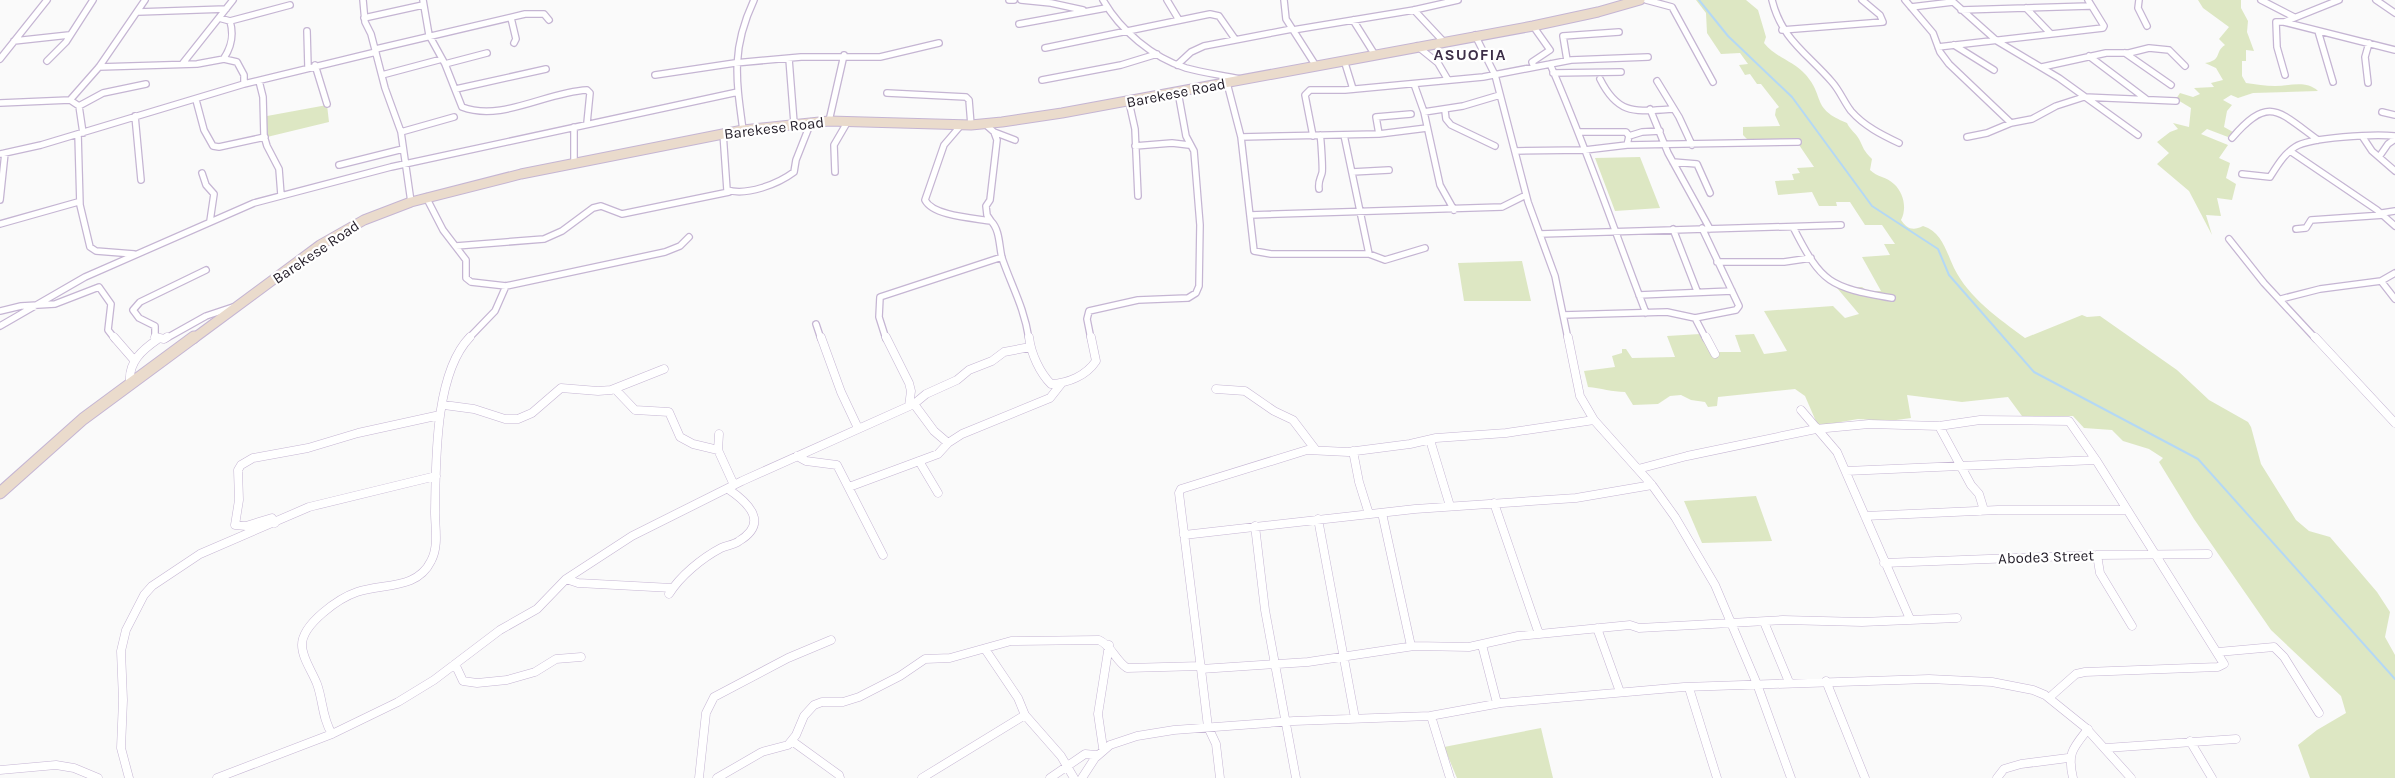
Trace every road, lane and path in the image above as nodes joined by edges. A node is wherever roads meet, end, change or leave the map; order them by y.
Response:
1 (47, 0) edge
2 (93, 0) edge
3 (146, 0) edge
4 (233, 0) edge
5 (363, 0) edge
6 (754, 0) edge
7 (1009, 0) edge
8 (1014, 0) edge
9 (1021, 0) edge
10 (1103, 0) edge
11 (1167, 0) edge
12 (1284, 0) edge
13 (1458, 0) edge
14 (1640, 0) edge
15 (1646, 0) edge
16 (1772, 0) edge
17 (1862, 0) edge
18 (1905, 0) edge
19 (2139, 0) edge
20 (2261, 0) edge
21 (2339, 0) edge
22 (2376, 0) edge
23 (1952, 1) edge
24 (423, 2) edge
25 (2089, 3) edge
26 (290, 5) dead end
27 (1912, 7) junction
28 (1106, 8) junction
29 (2026, 8) junction
30 (226, 9) junction
31 (1414, 10) junction
32 (1961, 10) junction
33 (1086, 11) junction
34 (138, 12) junction
35 (2395, 13) edge
36 (2294, 16) junction
37 (219, 18) junction
38 (364, 18) junction
39 (511, 18) junction
40 (549, 20) dead end
41 (1179, 20) junction
42 (1353, 20) junction
43 (230, 21) junction
44 (2284, 22) junction
45 (1019, 24) dead end
46 (1533, 26) junction
47 (2147, 26) dead end
48 (1127, 30) junction
49 (1292, 30) junction
50 (1782, 30) junction
51 (307, 31) dead end
52 (2318, 31) junction
53 (1619, 32) dead end
54 (2050, 33) junction
55 (69, 35) junction
56 (429, 35) junction
57 (1475, 35) junction
58 (1235, 39) junction
59 (14, 41) junction
60 (1442, 41) junction
61 (1997, 41) junction
62 (514, 43) dead end
63 (939, 43) dead end
64 (2370, 44) junction
65 (1954, 45) junction
66 (1417, 46) junction
67 (1938, 47) junction
68 (1045, 48) dead end
69 (230, 49) junction
70 (376, 50) junction
71 (2395, 50) edge
72 (487, 53) dead end
73 (2125, 53) junction
74 (1157, 54) junction
75 (844, 55) junction
76 (1375, 55) junction
77 (2088, 56) junction
78 (224, 58) junction
79 (1648, 58) dead end
80 (0, 59) edge
81 (232, 59) junction
82 (789, 59) junction
83 (1344, 60) junction
84 (1567, 60) junction
85 (47, 61) dead end
86 (443, 62) junction
87 (183, 63) junction
88 (735, 63) junction
89 (1550, 64) junction
90 (1177, 65) junction
91 (312, 66) junction
92 (1316, 66) junction
93 (2185, 66) dead end
94 (98, 67) junction
95 (1534, 67) junction
96 (2042, 67) junction
97 (546, 70) dead end
98 (1994, 70) dead end
99 (1553, 72) junction
100 (1621, 72) dead end
101 (382, 75) junction
102 (654, 75) dead end
103 (1495, 75) junction
104 (2285, 75) dead end
105 (1600, 79) dead end
106 (1042, 80) dead end
107 (1243, 80) junction
108 (1448, 80) junction
109 (259, 81) junction
110 (1657, 81) dead end
111 (1713, 82) dead end
112 (2333, 82) dead end
113 (1227, 83) junction
114 (2368, 83) dead end
115 (146, 84) dead end
116 (244, 84) junction
117 (1414, 84) junction
118 (2171, 85) dead end
119 (456, 89) junction
120 (1353, 89) junction
121 (738, 92) junction
122 (1178, 92) junction
123 (887, 93) dead end
124 (1500, 95) junction
125 (2084, 98) junction
126 (2146, 99) junction
127 (70, 100) junction
128 (196, 100) junction
129 (2176, 101) dead end
130 (0, 102) edge
131 (1129, 102) junction
132 (327, 104) dead end
133 (79, 106) junction
134 (1650, 109) junction
135 (1674, 109) junction
136 (1445, 111) junction
137 (1424, 112) junction
138 (2382, 112) dead end
139 (1411, 114) dead end
140 (2395, 115) edge
141 (135, 116) junction
142 (454, 117) dead end
143 (830, 121) junction
144 (848, 121) junction
145 (811, 122) junction
146 (587, 123) junction
147 (794, 123) junction
148 (2011, 123) junction
149 (966, 124) junction
150 (985, 124) junction
151 (574, 127) junction
152 (1427, 128) junction
153 (743, 130) junction
154 (1660, 131) junction
155 (400, 132) junction
156 (994, 132) junction
157 (1580, 132) junction
158 (80, 133) junction
159 (724, 133) junction
160 (1378, 134) junction
161 (1344, 135) junction
162 (2138, 135) dead end
163 (1317, 136) junction
164 (1629, 136) junction
165 (2362, 136) junction
166 (264, 137) junction
167 (1241, 137) junction
168 (1967, 137) dead end
169 (2395, 137) edge
170 (2232, 138) dead end
171 (1016, 140) dead end
172 (2318, 140) junction
173 (1798, 142) dead end
174 (1899, 143) dead end
175 (1189, 145) junction
176 (1692, 145) junction
177 (1136, 146) junction
178 (1495, 146) dead end
179 (1627, 146) junction
180 (1665, 146) junction
181 (404, 149) junction
182 (1585, 150) junction
183 (1515, 151) junction
184 (2290, 151) junction
185 (3, 154) edge
186 (2379, 157) junction
187 (1673, 162) junction
188 (406, 164) junction
189 (574, 164) junction
190 (340, 165) dead end
191 (1389, 170) dead end
192 (2395, 171) edge
193 (834, 172) dead end
194 (1352, 172) junction
195 (202, 173) dead end
196 (2242, 174) dead end
197 (141, 180) dead end
198 (1319, 189) dead end
199 (729, 192) junction
200 (1710, 194) dead end
201 (281, 195) junction
202 (1526, 195) junction
203 (1138, 196) dead end
204 (426, 197) junction
205 (0, 200) edge
206 (78, 202) junction
207 (411, 202) junction
208 (1360, 210) junction
209 (1454, 210) junction
210 (2395, 211) edge
211 (2383, 214) junction
212 (1250, 215) junction
213 (210, 220) junction
214 (991, 221) junction
215 (0, 224) edge
216 (1840, 225) dead end
217 (2395, 226) edge
218 (1794, 227) junction
219 (1702, 228) junction
220 (1673, 229) junction
221 (1710, 229) junction
222 (2296, 229) dead end
223 (1614, 231) junction
224 (1540, 234) junction
225 (689, 237) dead end
226 (2229, 239) dead end
227 (456, 246) junction
228 (1425, 248) dead end
229 (135, 254) junction
230 (1369, 254) junction
231 (1002, 257) junction
232 (1811, 258) junction
233 (1717, 262) junction
234 (206, 270) dead end
235 (2395, 273) edge
236 (2381, 281) junction
237 (506, 286) junction
238 (1697, 291) junction
239 (1732, 291) junction
240 (1639, 295) junction
241 (1892, 298) dead end
242 (2281, 299) junction
243 (2395, 299) edge
244 (240, 305) junction
245 (33, 307) junction
246 (0, 311) edge
247 (1646, 313) junction
248 (1563, 315) junction
249 (1696, 318) junction
250 (816, 324) dead end
251 (0, 326) edge
252 (158, 339) junction
253 (1030, 347) junction
254 (1715, 354) dead end
255 (134, 360) junction
256 (664, 369) dead end
257 (130, 382) junction
258 (1061, 384) junction
259 (615, 388) junction
260 (1216, 388) dead end
261 (911, 405) junction
262 (444, 406) junction
263 (1801, 410) dead end
264 (440, 415) junction
265 (1594, 420) junction
266 (2395, 422) edge
267 (1939, 426) junction
268 (858, 428) junction
269 (1816, 429) junction
270 (719, 434) dead end
271 (1430, 440) junction
272 (948, 443) junction
273 (1315, 449) junction
274 (718, 450) junction
275 (1353, 452) junction
276 (797, 456) junction
277 (2096, 460) junction
278 (919, 461) junction
279 (1962, 466) junction
280 (1638, 469) junction
281 (1846, 471) junction
282 (436, 476) junction
283 (1652, 485) junction
284 (731, 487) junction
285 (850, 487) junction
286 (0, 493) edge
287 (938, 493) dead end
288 (1494, 503) junction
289 (1450, 506) junction
290 (2127, 510) junction
291 (1980, 511) junction
292 (1382, 512) junction
293 (1369, 514) junction
294 (1865, 516) junction
295 (1318, 519) junction
296 (275, 524) junction
297 (1255, 526) junction
298 (1184, 534) junction
299 (2096, 554) junction
300 (2208, 554) dead end
301 (883, 555) dead end
302 (2156, 555) junction
303 (1884, 563) junction
304 (566, 579) junction
305 (1957, 618) dead end
306 (1910, 619) junction
307 (1764, 622) junction
308 (1731, 624) junction
309 (2132, 626) dead end
310 (1597, 628) junction
311 (1539, 634) junction
312 (831, 640) dead end
313 (1109, 645) junction
314 (1482, 645) junction
315 (1411, 646) junction
316 (985, 649) junction
317 (2218, 652) junction
318 (1344, 656) junction
319 (581, 657) dead end
320 (455, 664) junction
321 (1274, 665) junction
322 (1201, 667) junction
323 (1826, 680) junction
324 (1789, 682) junction
325 (1757, 684) junction
326 (1689, 688) junction
327 (1620, 692) junction
328 (2050, 697) junction
329 (1497, 703) junction
330 (2320, 713) dead end
331 (1025, 715) junction
332 (1431, 716) junction
333 (1355, 718) junction
334 (1285, 722) junction
335 (1208, 727) junction
336 (2088, 729) junction
337 (332, 734) junction
338 (2236, 739) dead end
339 (792, 741) junction
340 (2190, 741) junction
341 (1103, 748) junction
342 (2106, 748) junction
343 (1096, 755) junction
344 (2068, 758) junction
345 (1067, 767) junction
346 (0, 770) edge
347 (98, 778) edge
348 (129, 778) edge
349 (217, 778) edge
350 (699, 778) edge
351 (717, 778) edge
352 (840, 778) edge
353 (922, 778) edge
354 (1050, 778) edge
355 (1074, 778) edge
356 (1082, 778) edge
357 (1220, 778) edge
358 (1296, 778) edge
359 (1450, 778) edge
360 (1717, 778) edge
361 (1791, 778) edge
362 (1865, 778) edge
363 (1997, 778) edge
364 (2073, 778) edge
365 (2131, 778) edge
366 (2212, 778) edge

1 - 59 street
2 - 55 street
3 - 34 street
4 - 30 street
5 - 38 street
6 - 88 street
7 - 8 street
9 - 33 street
10 - 28 street
11 - 41 street
12 - 49 street
13 - 31 street
14 - 46 main road, Barekese Road
15 - 111 street
16 - 50 street
17 - 50 street
18 - 27 street
19 - 47 street
20 - 36 street
21 - 36 street
22 - 35 street
23 - 27 street
23 - 32 street
24 - 38 street
24 - 56 street
25 - 29 street
25 - 54 street
26 - 43 street
27 - 67 street
28 - 33 street
28 - 48 street
29 - 32 street
29 - 54 street
30 - 34 street
30 - 37 street
31 - 42 street
31 - 60 street
32 - 61 street
33 - 45 street
34 - 94 street
36 - 44 street
37 - 43 street
37 - 87 street
38 - 70 street
39 - 40 street
39 - 56 street
39 - 62 street
41 - 48 street
41 - 58 street
42 - 49 street
42 - 76 street
43 - 69 street
44 - 52 street
44 - 104 street
46 - 57 main road, Barekese Road
46 - 95 street
48 - 68 street
48 - 74 street
49 - 58 street
49 - 92 street
50 - 174 street
51 - 91 street
52 - 64 street
52 - 112 street
53 - 84 street
54 - 61 street
55 - 59 street
55 - 85 street
56 - 70 street
56 - 86 street
57 - 60 main road, Barekese Road
57 - 103 street
58 - 90 street
59 - 80 street
60 - 66 main road, Barekese Road
61 - 65 street
61 - 96 street
63 - 75 street
64 - 71 street
64 - 114 street
65 - 67 street
65 - 98 street
66 - 76 main road, Barekese Road
66 - 108 street
67 - 148 street
69 - 78 street
69 - 81 street
70 - 91 street
70 - 101 street
72 - 86 street
73 - 77 street
73 - 93 street
73 - 118 street
74 - 90 street
74 - 106 street
75 - 82 street
75 - 143 street
76 - 83 main road, Barekese Road
77 - 96 street
77 - 126 street
78 - 81 street
78 - 87 street
79 - 84 street
81 - 116 street
82 - 88 street
82 - 147 street
83 - 92 main road, Barekese Road
83 - 120 street
84 - 89 street
86 - 101 street
86 - 119 street
87 - 94 street
88 - 102 street
88 - 121 street
89 - 95 street
89 - 99 street
90 - 107 street
91 - 109 street
91 - 132 street
92 - 107 main road, Barekese Road
94 - 127 street
95 - 103 street
96 - 125 street
97 - 119 street
99 - 100 street
99 - 157 street
101 - 155 street
103 - 108 street
103 - 124 street
105 - 134 street
107 - 113 main road, Barekese Road
108 - 117 street
109 - 116 street
109 - 166 street
110 - 135 street
113 - 122 main road, Barekese Road
113 - 167 street
115 - 133 street
116 - 128 street
117 - 120 street
117 - 137 street
119 - 146 street
120 - 163 street
121 - 146 street
121 - 153 street
122 - 131 main road, Barekese Road
122 - 175 street
123 - 149 street
124 - 136 street
124 - 183 street
125 - 126 street
125 - 148 street
125 - 162 street
126 - 129 street
127 - 130 street
127 - 133 street
128 - 141 street
128 - 166 street
131 - 150 main road, Barekese Road
131 - 177 street
133 - 158 street
134 - 135 street
134 - 154 street
135 - 176 street
136 - 137 street
136 - 178 street
137 - 152 street
138 - 140 street
139 - 160 street
141 - 158 street
141 - 197 street
142 - 155 street
143 - 144 main road, Barekese Road
143 - 145 main road, Barekese Road
144 - 149 main road, Barekese Road
144 - 193 street
145 - 147 main road, Barekese Road
145 - 199 street
146 - 151 street
147 - 153 main road, Barekese Road
148 - 168 street
149 - 150 main road, Barekese Road
149 - 214 street
150 - 156 street
151 - 188 street
151 - 189 street
152 - 160 street
152 - 209 street
153 - 159 main road, Barekese Road
154 - 164 street
154 - 180 street
155 - 181 street
156 - 171 street
156 - 214 street
157 - 164 street
157 - 182 street
158 - 185 street
158 - 206 street
159 - 189 main road, Barekese Road
159 - 199 street
160 - 161 street
161 - 163 street
161 - 194 street
163 - 167 street
163 - 198 street
164 - 179 street
165 - 169 street
165 - 172 street
165 - 186 street
166 - 201 street
167 - 212 street
169 - 186 street
170 - 172 street
172 - 184 street
173 - 176 street
175 - 177 street
175 - 258 street
176 - 180 street
177 - 203 street
179 - 180 street
179 - 182 street
180 - 187 street
181 - 188 street
181 - 190 street
182 - 183 street
182 - 223 street
183 - 202 street
184 - 196 street
184 - 211 street
185 - 205 street
186 - 192 street
187 - 200 street
187 - 221 street
188 - 201 street
188 - 207 street
189 - 204 main road, Barekese Road
191 - 194 street
194 - 208 street
195 - 213 street
199 - 227 street
201 - 213 street
202 - 209 street
202 - 224 street
204 - 207 main road, Barekese Road
204 - 227 street
206 - 215 street
206 - 229 street
207 - 244 main road, Barekese Road
208 - 209 street
208 - 212 street
208 - 230 street
210 - 211 street
211 - 217 street
211 - 222 street
212 - 230 street
213 - 229 street
214 - 231 street
216 - 218 street
218 - 221 street
218 - 232 street
219 - 220 street
219 - 221 street
219 - 233 street
220 - 223 street
220 - 238 street
223 - 224 street
223 - 240 street
224 - 248 street
225 - 237 street
226 - 242 street
227 - 237 street
228 - 230 street
229 - 245 street
231 - 253 street
231 - 261 street
232 - 233 street
232 - 241 street
233 - 239 street
234 - 252 street
235 - 236 street
236 - 242 street
236 - 243 street
237 - 262 street
238 - 239 street
238 - 240 street
239 - 249 street
240 - 247 street
242 - 266 street
244 - 252 street
244 - 257 main road, Barekese Road
245 - 246 street
245 - 251 street
245 - 255 street
247 - 248 street
247 - 249 street
248 - 265 street
249 - 254 street
250 - 268 street
252 - 255 street
253 - 258 street
253 - 261 street
255 - 257 street
256 - 259 street
257 - 286 main road, Barekese Road
258 - 272 street
259 - 262 street
259 - 274 street
260 - 273 street
261 - 268 street
261 - 272 street
262 - 264 street
263 - 269 street
264 - 282 street
264 - 296 street
265 - 271 street
265 - 280 street
267 - 269 street
267 - 277 street
267 - 279 street
268 - 276 street
269 - 280 street
269 - 281 street
270 - 274 street
271 - 275 street
271 - 289 street
272 - 278 street
273 - 275 street
273 - 298 street
274 - 284 street
275 - 293 street
276 - 284 street
276 - 285 street
277 - 279 street
277 - 290 street
278 - 285 street
278 - 287 street
279 - 281 street
279 - 291 street
280 - 283 street
281 - 294 street
282 - 296 street
282 - 337 street
283 - 288 street
283 - 308 street
284 - 304 street
284 - 304 street
285 - 301 street
288 - 289 street
288 - 311 street
289 - 292 street
290 - 291 street
290 - 302 street
291 - 294 street
292 - 293 street
292 - 315 street
293 - 295 street
294 - 303 street
295 - 297 street
295 - 318 street
296 - 348 street
297 - 298 street
297 - 321 street
298 - 322 street
299 - 302 street, Abode3 Street
299 - 303 street, Abode3 Street
299 - 309 street
300 - 302 street, Abode3 Street
302 - 317 street
303 - 306 street
304 - 320 street
305 - 306 street
306 - 307 street
307 - 308 street
307 - 324 street
308 - 310 street
308 - 325 street
310 - 311 street
310 - 327 street
311 - 314 street
312 - 350 street
313 - 316 street
313 - 322 street
313 - 341 street
314 - 315 street
314 - 329 street
315 - 318 street
316 - 331 street
316 - 339 street
317 - 328 street
317 - 330 street
318 - 321 street
318 - 333 street
319 - 320 street
320 - 337 street
321 - 322 street
321 - 334 street
322 - 335 street
323 - 324 street
323 - 328 street
323 - 362 street
324 - 325 street
325 - 326 street
325 - 361 street
326 - 327 street
326 - 360 street
327 - 329 street
328 - 336 street
329 - 332 street
331 - 345 street
331 - 353 street
332 - 333 street
332 - 359 street
333 - 334 street
334 - 335 street
334 - 358 street
335 - 341 street
335 - 357 street
336 - 342 street
336 - 344 street
337 - 349 street
338 - 340 street
339 - 351 street
339 - 352 street
340 - 342 street
340 - 366 street
341 - 343 street
342 - 365 street
343 - 345 street
343 - 356 street
344 - 363 street
344 - 364 street
345 - 354 street
345 - 355 street
346 - 347 street

